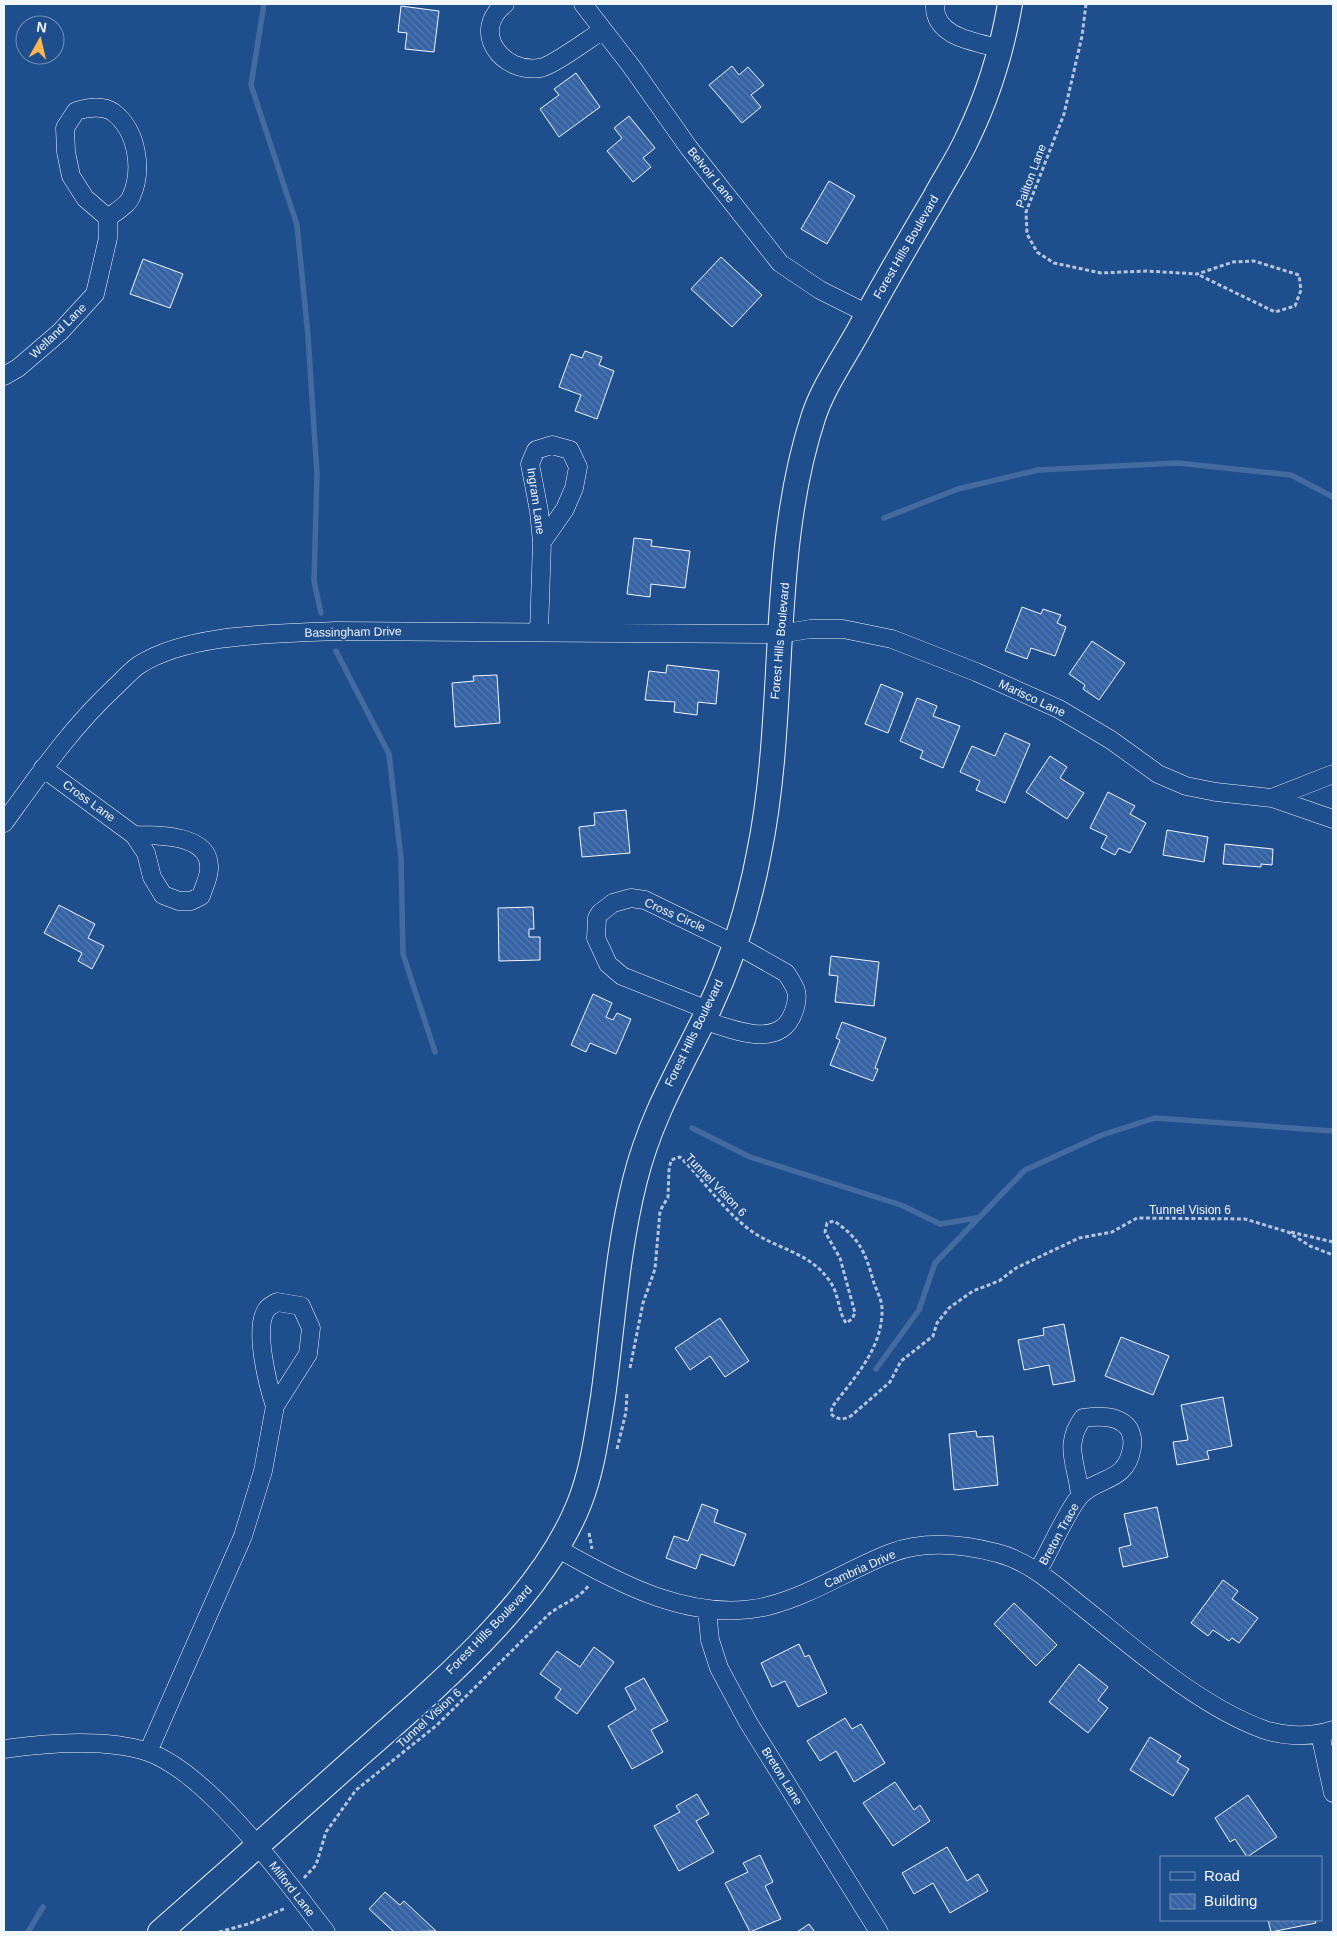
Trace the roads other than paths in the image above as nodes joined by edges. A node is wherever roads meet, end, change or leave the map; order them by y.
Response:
1 (505, 4) edge
2 (583, 4) edge
3 (935, 4) edge
4 (1010, 4) edge
5 (603, 30) junction
6 (1002, 49) junction
7 (108, 218) junction
8 (868, 314) junction
9 (4, 376) edge
10 (542, 542) junction
11 (539, 632) junction
12 (780, 634) junction
13 (43, 768) junction
14 (1333, 774) edge
15 (1272, 798) junction
16 (1333, 819) edge
17 (4, 823) edge
18 (134, 835) junction
19 (736, 944) junction
20 (705, 1015) junction
21 (275, 1406) junction
22 (1080, 1496) junction
23 (557, 1548) junction
24 (1038, 1571) junction
25 (707, 1610) junction
26 (1326, 1732) edge
27 (4, 1749) edge
28 (148, 1752) junction
29 (1333, 1793) edge
30 (258, 1845) junction
31 (160, 1932) edge
32 (326, 1932) edge
33 (879, 1932) edge

1 - 5 street
2 - 5 street, Belvoir Lane
3 - 6 street
4 - 6 main road, Forest Hills Boulevard
5 - 8 street, Belvoir Lane
6 - 8 main road, Forest Hills Boulevard
7 - 7 street
7 - 9 street, Welland Lane
8 - 12 main road, Forest Hills Boulevard
10 - 10 street, Ingram Lane
10 - 11 street, Ingram Lane
11 - 12 street, Bassingham Drive
11 - 13 street, Bassingham Drive
12 - 15 street, Marisco Lane
12 - 19 main road, Forest Hills Boulevard
13 - 17 street, Bassingham Drive
13 - 18 street, Cross Lane
14 - 15 street, Marisco Lane
15 - 16 street, Marisco Lane
18 - 18 street, Cross Lane
19 - 20 main road, Forest Hills Boulevard
19 - 20 street, Cross Circle
19 - 20 street, Cross Circle
20 - 23 main road, Forest Hills Boulevard
21 - 21 street
21 - 28 street
22 - 22 street, Breton Trace
22 - 24 street, Breton Trace
23 - 25 street, Cambria Drive
23 - 30 main road, Forest Hills Boulevard
24 - 25 street, Cambria Drive
24 - 26 street, Cambria Drive
25 - 33 street, Breton Lane
26 - 29 street
27 - 28 street, Milford Lane
28 - 30 street, Milford Lane
30 - 31 main road, Forest Hills Boulevard
30 - 32 street, Milford Lane

